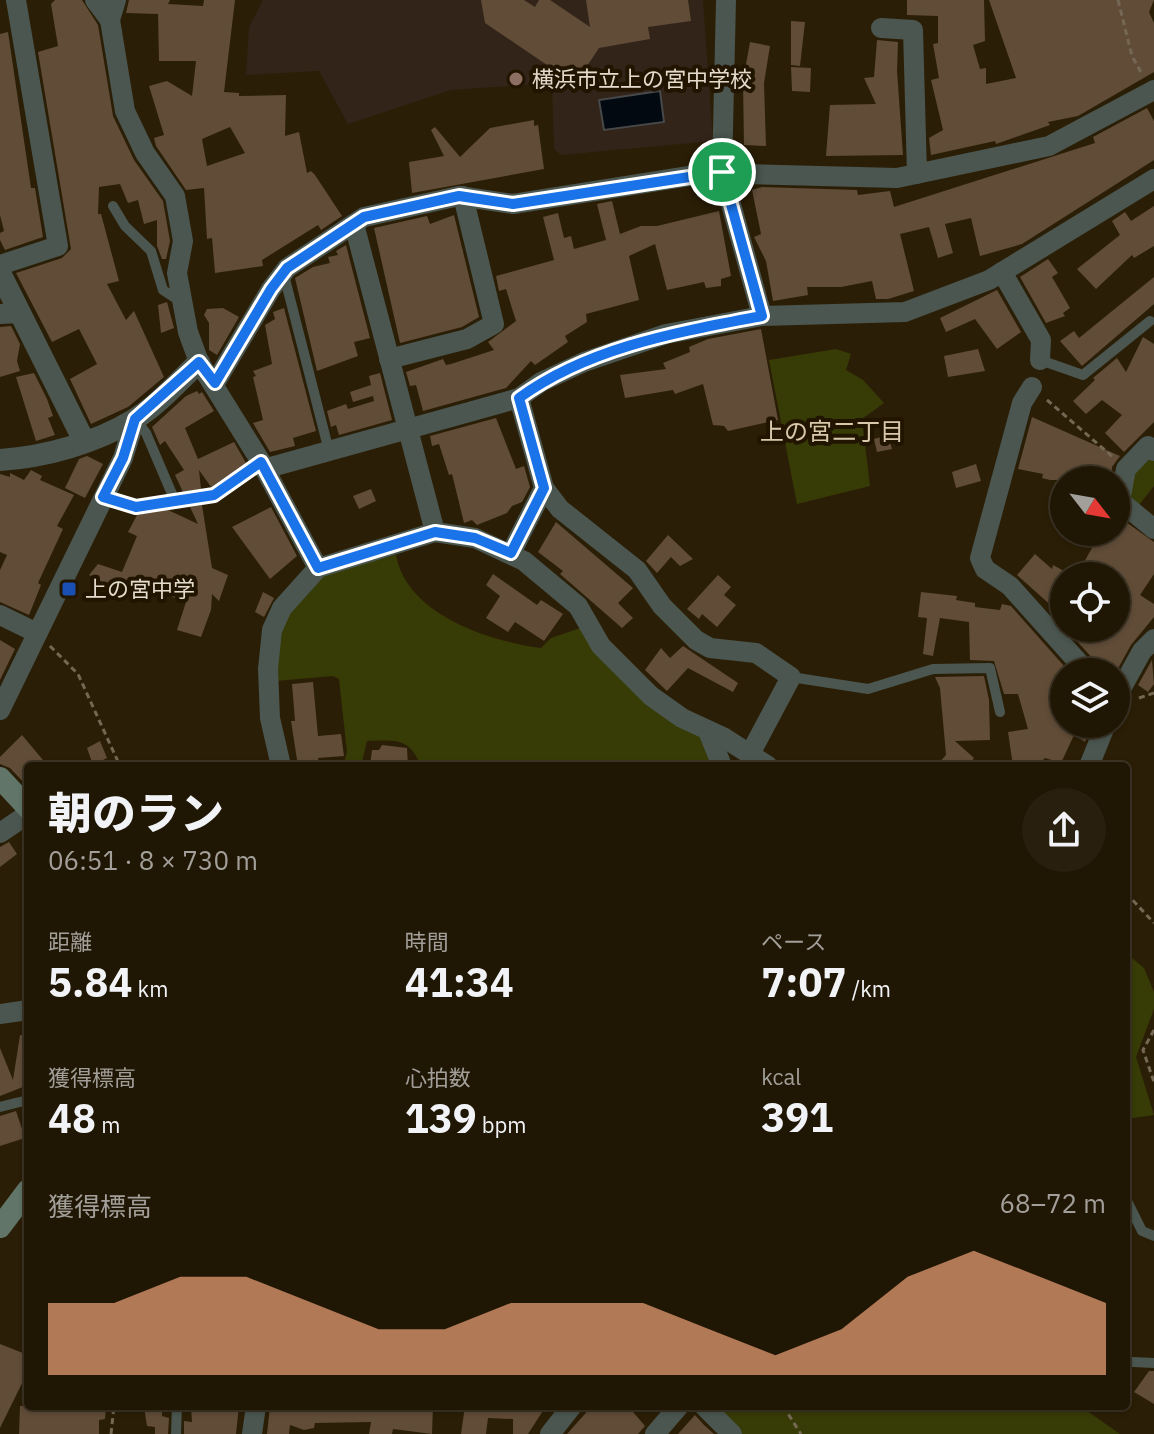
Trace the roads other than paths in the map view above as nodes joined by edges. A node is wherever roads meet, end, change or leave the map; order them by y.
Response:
1 (16, 0) edge
2 (95, 0) edge
3 (726, 0) edge
4 (113, 10) edge
5 (881, 28) dead end
6 (1153, 92) edge
7 (722, 172) junction
8 (917, 174) junction
9 (1154, 179) edge
10 (463, 196) junction
11 (113, 206) dead end
12 (354, 224) junction
13 (0, 265) edge
14 (1002, 272) junction
15 (0, 273) edge
16 (283, 273) junction
17 (180, 301) junction
18 (10, 314) edge
19 (762, 316) junction
20 (1150, 321) dead end
21 (389, 359) junction
22 (1040, 360) joint
23 (199, 362) junction
24 (215, 383) junction
25 (1032, 387) road end
26 (519, 398) junction
27 (135, 419) junction
28 (407, 429) junction
29 (84, 441) junction
30 (329, 451) junction
31 (1154, 451) edge
32 (0, 460) edge
33 (262, 466) junction
34 (544, 488) junction
35 (103, 497) junction
36 (175, 501) junction
37 (1154, 529) edge
38 (435, 532) junction
39 (511, 553) junction
40 (318, 568) junction
41 (0, 615) edge
42 (37, 633) junction
43 (1154, 639) edge
44 (1074, 658) edge
45 (1130, 673) edge
46 (791, 677) junction
47 (0, 710) edge
48 (1000, 712) dead end
49 (708, 731) junction
50 (1100, 738) edge
51 (750, 754) junction
52 (280, 762) edge
53 (720, 762) edge
54 (762, 762) edge
55 (1091, 762) edge
56 (0, 778) edge
57 (24, 804) edge
58 (24, 817) edge
59 (0, 833) edge
60 (24, 1011) edge
61 (0, 1014) edge
62 (24, 1101) edge
63 (0, 1107) edge
64 (24, 1196) edge
65 (1130, 1207) edge
66 (3, 1220) edge
67 (1154, 1236) edge
68 (1133, 1362) dead end
69 (1154, 1363) edge
70 (177, 1410) edge
71 (255, 1410) edge
72 (569, 1410) edge
73 (676, 1410) edge
74 (708, 1410) edge
75 (176, 1434) edge
76 (252, 1434) edge
77 (550, 1434) edge
78 (655, 1434) edge
79 (732, 1434) edge

1 - 13 street
2 - 4 street
3 - 7 street
4 - 17 street
5 - 8 street
6 - 8 street
7 - 8 street
7 - 10 street
7 - 19 street
9 - 14 street
10 - 12 street
10 - 21 street
11 - 17 lane
12 - 16 street
12 - 21 street
14 - 19 street
14 - 22 street
15 - 18 street
16 - 24 street
16 - 30 lane
17 - 23 street
18 - 29 street
19 - 26 street
20 - 22 lane
21 - 28 street
23 - 24 street
23 - 27 street
24 - 33 street
25 - 44 street
26 - 28 street
26 - 34 street
27 - 29 street
27 - 35 street
27 - 36 lane
28 - 30 street
28 - 38 street
29 - 32 street
30 - 33 street
31 - 37 street
33 - 36 lane
33 - 40 street
34 - 39 street
34 - 46 street
35 - 36 lane
35 - 42 street
38 - 39 street
38 - 40 street
39 - 49 street
40 - 52 street
41 - 42 street
42 - 47 street
43 - 45 street
46 - 48 lane
46 - 51 street
49 - 51 street
49 - 53 street
50 - 55 street
51 - 54 street
56 - 57 main road
58 - 59 street
60 - 61 street
62 - 63 lane
64 - 66 main road
65 - 67 lane
68 - 69 lane
70 - 75 lane
71 - 76 street
72 - 77 street
73 - 78 street
74 - 79 street

